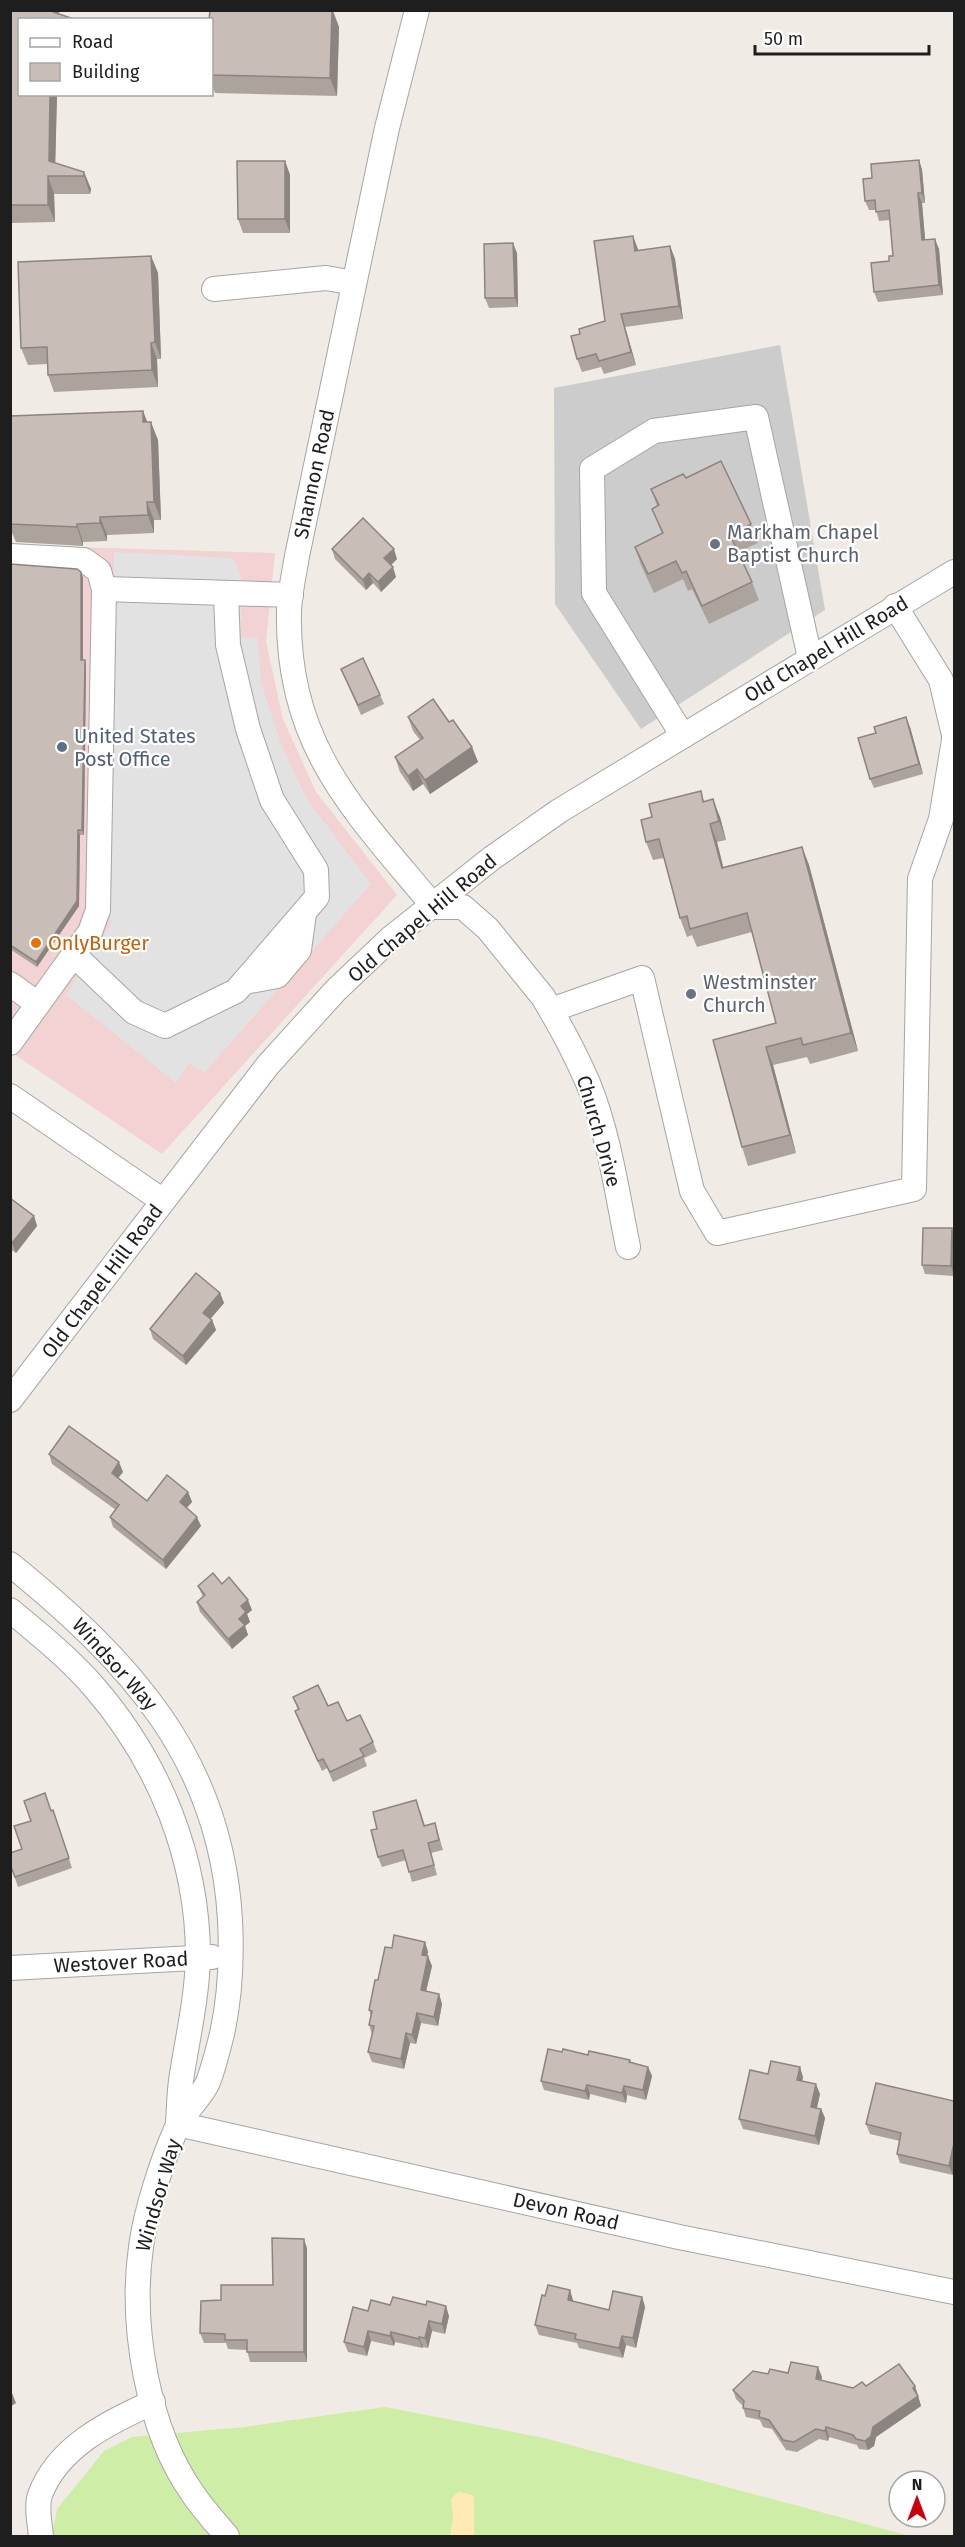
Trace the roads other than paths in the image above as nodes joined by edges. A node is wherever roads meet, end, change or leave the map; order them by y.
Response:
1 (417, 10) edge
2 (354, 283) junction
3 (214, 289) dead end
4 (10, 556) edge
5 (954, 572) edge
6 (104, 589) junction
7 (226, 594) junction
8 (291, 595) junction
9 (896, 606) junction
10 (810, 658) junction
11 (954, 735) edge
12 (683, 736) junction
13 (954, 740) edge
14 (431, 904) junction
15 (74, 956) junction
16 (10, 984) edge
17 (38, 1004) junction
18 (551, 1010) junction
19 (10, 1043) edge
20 (10, 1096) edge
21 (163, 1201) junction
22 (628, 1247) dead end
23 (10, 1400) edge
24 (10, 1564) edge
25 (10, 1610) edge
26 (231, 1957) junction
27 (198, 1958) junction
28 (10, 1968) edge
29 (178, 2124) junction
30 (954, 2292) edge
31 (153, 2402) junction
32 (41, 2536) edge
33 (227, 2536) edge

1 - 2 street, Shannon Road
2 - 3 street
2 - 8 street, Shannon Road
4 - 6 street
5 - 9 street, Old Chapel Hill Road
6 - 7 street
6 - 15 street
7 - 8 street
7 - 15 street
8 - 14 street, Shannon Road
9 - 10 street, Old Chapel Hill Road
9 - 11 street
10 - 12 street, Old Chapel Hill Road
10 - 12 street
12 - 14 street, Old Chapel Hill Road
13 - 18 street
14 - 18 street, Church Drive
14 - 21 street, Old Chapel Hill Road
15 - 17 street
16 - 17 street
17 - 19 street
18 - 22 street, Church Drive
20 - 21 street
21 - 23 street, Old Chapel Hill Road
24 - 26 street, Windsor Way
25 - 27 street, Windsor Way
26 - 27 street, Westover Road
26 - 29 street, Windsor Way
27 - 28 street, Westover Road
27 - 29 street, Windsor Way
29 - 30 street, Devon Road
29 - 31 street, Windsor Way
31 - 32 street
31 - 33 street, Windsor Way

